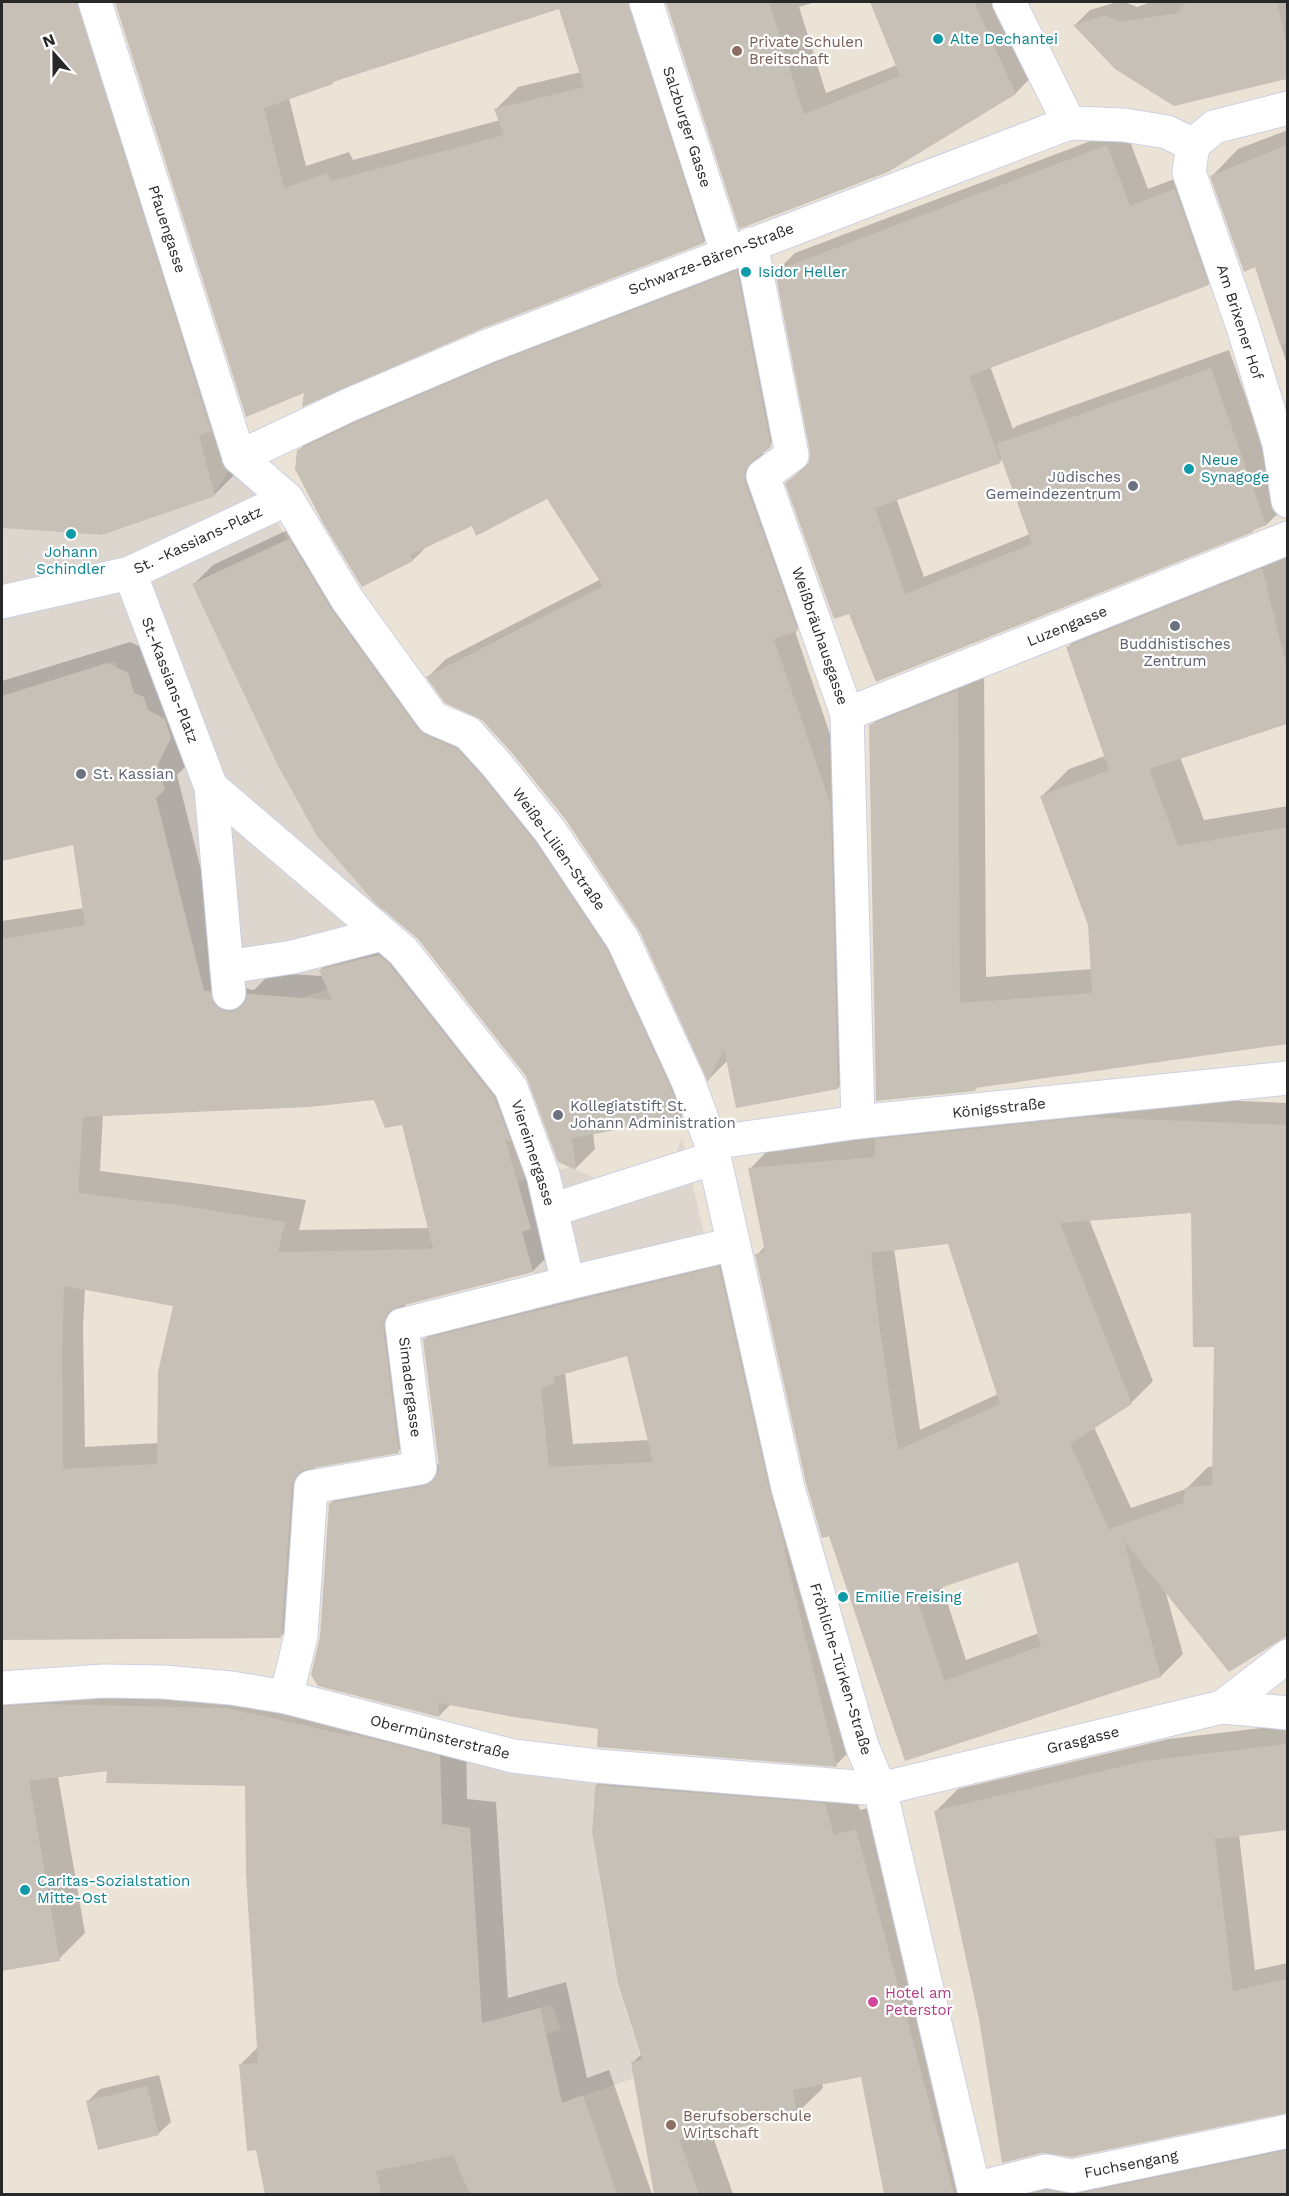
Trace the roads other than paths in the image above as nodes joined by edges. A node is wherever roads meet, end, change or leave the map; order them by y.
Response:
1 (95, 2) edge
2 (646, 2) edge
3 (1009, 2) edge
4 (1287, 108) edge
5 (1069, 123) junction
6 (1193, 145) junction
7 (739, 248) junction
8 (239, 457) junction
9 (287, 499) junction
10 (1287, 501) edge
11 (1287, 538) edge
12 (130, 573) junction
13 (2, 602) edge
14 (847, 714) junction
15 (211, 788) junction
16 (393, 942) junction
17 (1287, 1078) edge
18 (858, 1122) junction
19 (712, 1150) junction
20 (552, 1210) junction
21 (733, 1244) junction
22 (568, 1283) junction
23 (1287, 1656) edge
24 (2, 1688) edge
25 (286, 1697) junction
26 (1222, 1707) junction
27 (1287, 1713) edge
28 (880, 1789) junction
29 (1287, 2131) edge
30 (975, 2192) edge

1 - 8 street, Pfauengasse
2 - 7 street, Salzburger Gasse
3 - 5 street
4 - 6 street
5 - 6 street, Schwarze-Bären-Straße
5 - 7 street, Schwarze-Bären-Straße
6 - 10 street, Am Brixener Hof
7 - 8 street, Schwarze-Bären-Straße
7 - 14 street, Weißbräuhausgasse
8 - 9 street, Weiße-Lilien-Straße
9 - 12 street, St. -Kassians-Platz
9 - 19 street, Weiße-Lilien-Straße
11 - 14 street, Luzengasse
12 - 13 street, St. -Kassians-Platz
12 - 15 street, St.-Kassians-Platz
14 - 18 street, Weißbräuhausgasse
15 - 16 street, St.-Kassians-Platz
15 - 16 street, St.-Kassians-Platz
16 - 20 street, Viereimergasse
17 - 18 street, Königsstraße
18 - 19 street, Königsstraße
19 - 20 street, Königsstraße
19 - 21 street, Fröhliche-Türken-Straße
20 - 22 street, Viereimergasse
21 - 22 street, Simadergasse
21 - 28 street, Fröhliche-Türken-Straße
22 - 25 street, Simadergasse
23 - 26 street
24 - 25 street, Obermünsterstraße
25 - 28 street, Obermünsterstraße
26 - 27 street, Grasgasse
26 - 28 street, Grasgasse
28 - 30 street, Fröhliche-Türken-Straße
29 - 30 street, Fuchsengang

